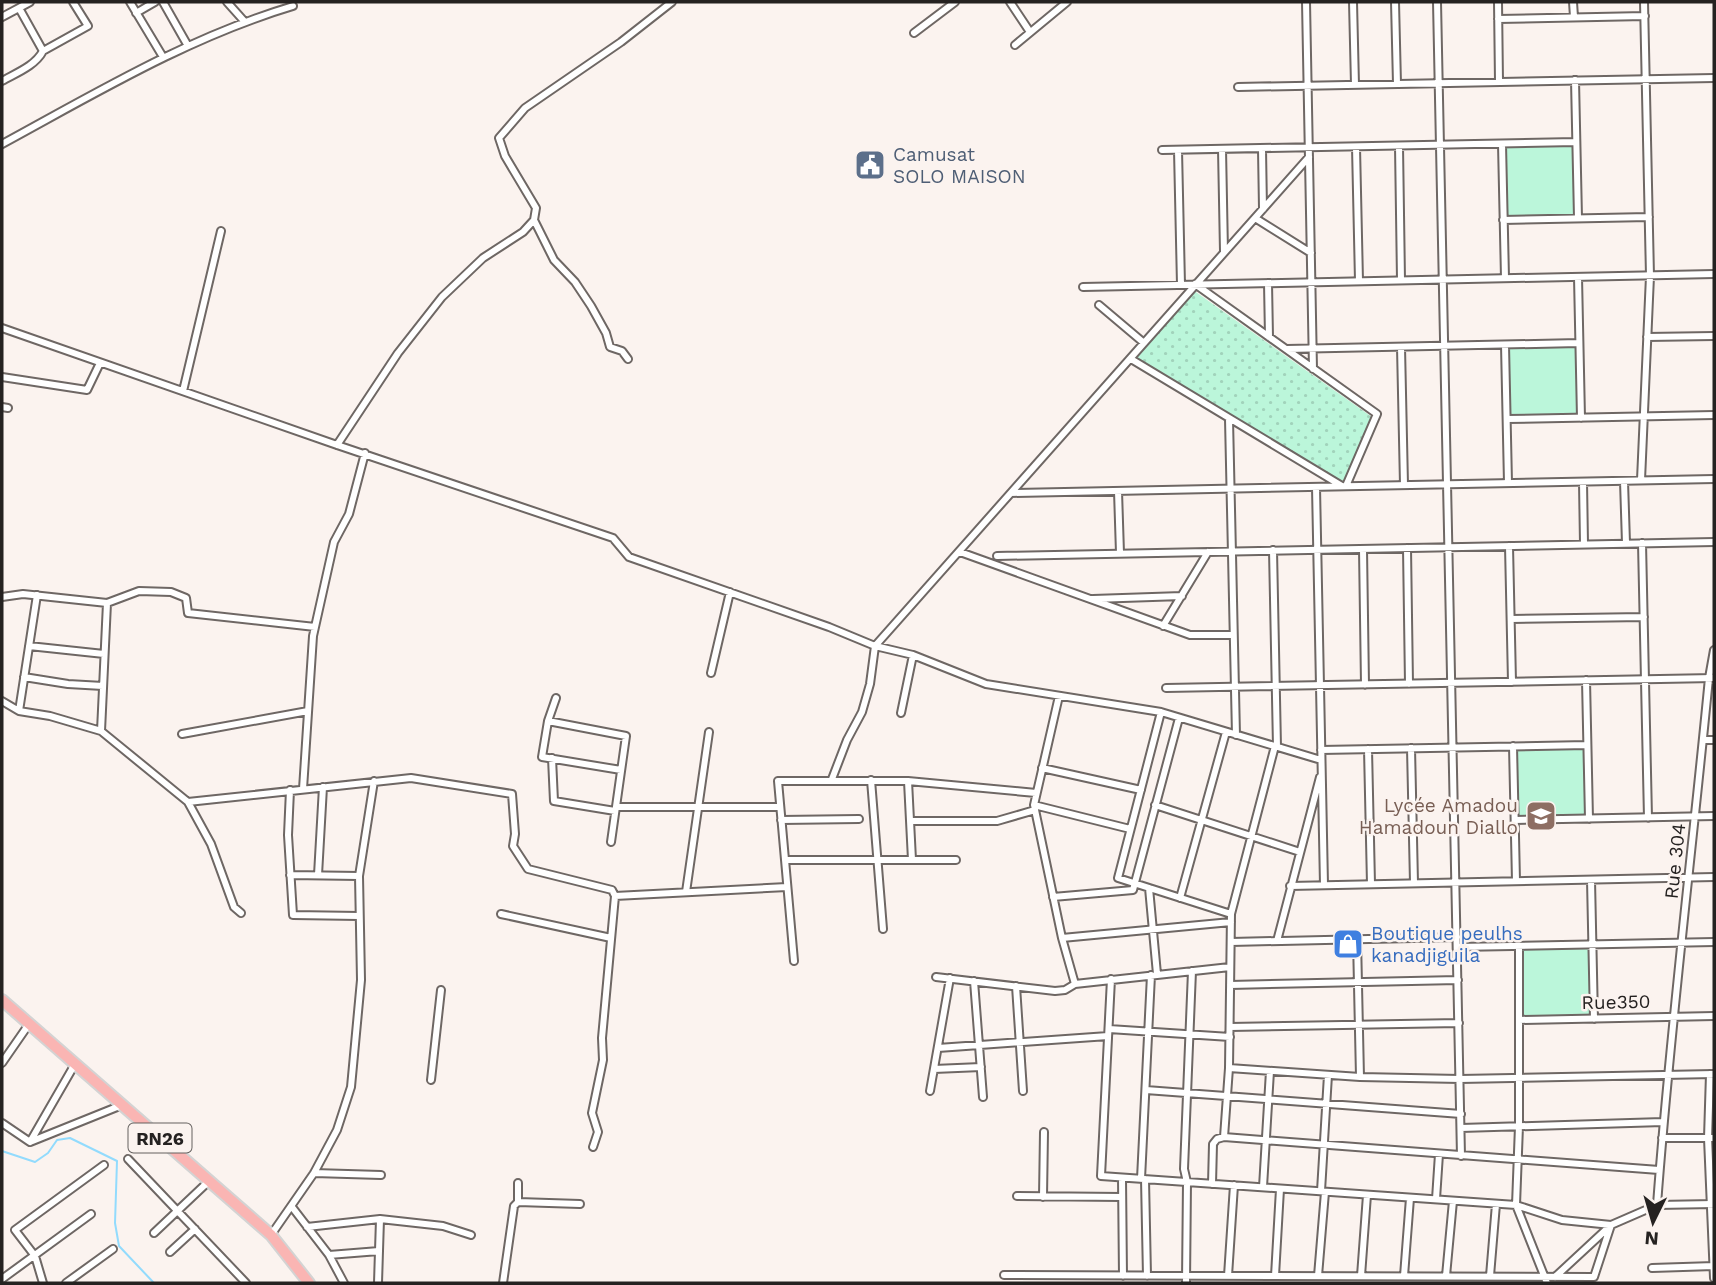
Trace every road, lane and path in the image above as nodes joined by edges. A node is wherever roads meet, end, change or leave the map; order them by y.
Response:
1 (30, 2) edge
2 (73, 2) edge
3 (130, 2) edge
4 (155, 2) edge
5 (163, 2) edge
6 (228, 2) edge
7 (672, 2) edge
8 (955, 2) edge
9 (1010, 2) edge
10 (1067, 2) edge
11 (1306, 2) edge
12 (1353, 2) edge
13 (1395, 2) edge
14 (1437, 2) edge
15 (1498, 2) edge
16 (1573, 2) edge
17 (1644, 2) edge
18 (293, 6) dead end
19 (19, 8) junction
20 (136, 13) junction
21 (1645, 16) junction
22 (2, 17) edge
23 (1574, 17) junction
24 (1498, 19) junction
25 (244, 21) junction
26 (1030, 32) junction
27 (914, 33) dead end
28 (1015, 45) dead end
29 (188, 46) junction
30 (43, 51) junction
31 (163, 57) junction
32 (1714, 78) edge
33 (1646, 79) junction
34 (1575, 80) junction
35 (2, 81) edge
36 (1499, 82) junction
37 (1439, 83) junction
38 (1397, 84) junction
39 (1355, 85) junction
40 (1307, 86) junction
41 (1238, 87) dead end
42 (1576, 142) junction
43 (2, 144) edge
44 (1502, 144) junction
45 (1440, 145) junction
46 (1399, 146) junction
47 (1356, 147) junction
48 (1309, 148) junction
49 (1222, 149) junction
50 (1262, 149) junction
51 (1162, 150) dead end
52 (1178, 150) junction
53 (1309, 158) junction
54 (1263, 209) junction
55 (1649, 217) junction
56 (1255, 218) junction
57 (1578, 218) junction
58 (534, 220) junction
59 (1503, 220) junction
60 (221, 231) dead end
61 (1224, 252) junction
62 (1311, 253) junction
63 (1714, 274) edge
64 (1650, 275) junction
65 (1578, 277) junction
66 (1505, 278) junction
67 (1401, 280) junction
68 (1443, 280) junction
69 (1359, 281) junction
70 (1311, 282) junction
71 (1268, 283) junction
72 (1181, 285) junction
73 (1195, 285) junction
74 (1083, 287) dead end
75 (1099, 304) dead end
76 (2, 328) edge
77 (1269, 337) junction
78 (1647, 337) junction
79 (1714, 337) edge
80 (1144, 343) junction
81 (1579, 343) junction
82 (1505, 345) junction
83 (1444, 346) junction
84 (1401, 347) junction
85 (1286, 349) junction
86 (1313, 349) junction
87 (628, 359) dead end
88 (1131, 359) junction
89 (100, 363) junction
90 (1313, 369) junction
91 (2, 377) edge
92 (183, 391) junction
93 (1714, 415) edge
94 (1644, 416) junction
95 (1581, 418) junction
96 (1229, 419) junction
97 (1507, 419) junction
98 (337, 445) junction
99 (365, 453) junction
100 (1714, 479) edge
101 (1624, 481) junction
102 (1641, 481) junction
103 (1583, 482) junction
104 (1508, 483) junction
105 (1447, 484) junction
106 (1404, 485) junction
107 (1344, 486) junction
108 (1315, 487) junction
109 (1230, 489) junction
110 (1118, 491) junction
111 (1011, 493) junction
112 (1714, 542) edge
113 (1626, 543) junction
114 (1642, 543) junction
115 (1584, 544) junction
116 (1509, 546) junction
117 (1449, 547) junction
118 (1363, 548) junction
119 (1406, 548) junction
120 (1273, 550) junction
121 (1317, 550) junction
122 (1232, 551) junction
123 (960, 552) junction
124 (1208, 552) junction
125 (1120, 553) junction
126 (998, 556) dead end
127 (730, 592) junction
128 (37, 596) junction
129 (1182, 596) junction
130 (2, 597) edge
131 (1088, 599) junction
132 (107, 603) junction
133 (1644, 617) junction
134 (1511, 619) junction
135 (1163, 626) junction
136 (315, 627) junction
137 (1233, 635) junction
138 (29, 646) junction
139 (875, 646) junction
140 (1714, 650) edge
141 (104, 654) junction
142 (913, 655) junction
143 (711, 673) dead end
144 (24, 677) junction
145 (1712, 678) edge
146 (1645, 679) junction
147 (1586, 680) junction
148 (1512, 682) junction
149 (1452, 683) junction
150 (1365, 684) junction
151 (1409, 684) junction
152 (1320, 685) junction
153 (103, 686) junction
154 (1276, 686) junction
155 (1235, 687) junction
156 (1166, 688) dead end
157 (1059, 696) junction
158 (556, 698) dead end
159 (2, 701) edge
160 (19, 711) junction
161 (308, 711) junction
162 (1161, 712) junction
163 (901, 713) dead end
164 (1179, 718) junction
165 (548, 721) junction
166 (101, 731) junction
167 (709, 732) dead end
168 (1226, 732) junction
169 (182, 734) dead end
170 (1236, 735) junction
171 (1703, 740) junction
172 (1714, 740) edge
173 (1587, 745) junction
174 (1513, 746) junction
175 (1276, 747) junction
176 (1453, 747) junction
177 (1411, 748) junction
178 (1368, 749) junction
179 (1321, 750) junction
180 (552, 758) junction
181 (1321, 760) junction
182 (1042, 768) junction
183 (621, 770) junction
184 (1321, 770) junction
185 (832, 779) junction
186 (871, 780) junction
187 (374, 781) junction
188 (908, 781) junction
189 (323, 787) junction
190 (303, 789) junction
191 (290, 790) junction
192 (1141, 790) junction
193 (1036, 793) junction
194 (188, 802) junction
195 (1155, 805) junction
196 (699, 807) junction
197 (780, 807) junction
198 (1034, 808) junction
199 (616, 809) junction
200 (1714, 816) edge
201 (1696, 817) junction
202 (1648, 818) junction
203 (859, 819) dead end
204 (1589, 819) junction
205 (782, 820) junction
206 (1201, 820) junction
207 (1515, 820) junction
208 (910, 821) junction
209 (1130, 830) junction
210 (1251, 836) junction
211 (611, 842) dead end
212 (1300, 852) junction
213 (785, 860) junction
214 (877, 860) junction
215 (912, 860) junction
216 (956, 860) dead end
217 (290, 874) junction
218 (318, 875) junction
219 (359, 876) junction
220 (1714, 877) edge
221 (1689, 878) junction
222 (1591, 880) junction
223 (1516, 881) junction
224 (1414, 883) junction
225 (1456, 883) junction
226 (1135, 884) junction
227 (1371, 884) junction
228 (1324, 885) junction
229 (1290, 886) junction
230 (787, 887) junction
231 (1149, 888) junction
232 (687, 892) junction
233 (615, 896) junction
234 (1053, 897) junction
235 (1180, 898) junction
236 (241, 913) dead end
237 (501, 914) dead end
238 (359, 916) junction
239 (1231, 918) junction
240 (883, 929) dead end
241 (1152, 929) junction
242 (1457, 937) junction
243 (611, 938) junction
244 (1062, 938) junction
245 (1357, 939) junction
246 (1276, 941) junction
247 (1231, 942) junction
248 (1714, 942) edge
249 (1683, 943) junction
250 (1592, 945) junction
251 (1519, 946) junction
252 (1457, 947) junction
253 (794, 961) dead end
254 (1230, 967) junction
255 (1192, 971) junction
256 (1154, 974) junction
257 (936, 977) dead end
258 (950, 978) junction
259 (1111, 979) junction
260 (1458, 980) junction
261 (974, 981) junction
262 (1358, 982) junction
263 (1075, 984) junction
264 (1230, 985) junction
265 (1016, 986) junction
266 (441, 990) dead end
267 (2, 1000) edge
268 (1714, 1016) edge
269 (1674, 1017) junction
270 (1594, 1018) junction
271 (1519, 1020) junction
272 (1459, 1023) junction
273 (29, 1024) junction
274 (1359, 1025) junction
275 (1230, 1027) junction
276 (1149, 1032) junction
277 (1108, 1033) junction
278 (1189, 1034) junction
279 (1230, 1037) junction
280 (1020, 1042) junction
281 (979, 1045) junction
282 (937, 1048) junction
283 (2, 1063) edge
284 (75, 1064) junction
285 (981, 1067) junction
286 (1229, 1068) junction
287 (934, 1069) junction
288 (1270, 1071) junction
289 (1712, 1074) edge
290 (1328, 1075) junction
291 (1667, 1075) junction
292 (1360, 1077) junction
293 (1519, 1078) junction
294 (1460, 1079) junction
295 (431, 1080) dead end
296 (1146, 1090) junction
297 (930, 1091) dead end
298 (1023, 1091) dead end
299 (1186, 1093) junction
300 (1226, 1096) junction
301 (983, 1097) dead end
302 (1268, 1099) junction
303 (1326, 1104) junction
304 (122, 1105) junction
305 (1461, 1114) junction
306 (1663, 1122) junction
307 (2, 1123) edge
308 (1519, 1126) junction
309 (1461, 1128) junction
310 (1044, 1132) dead end
311 (1224, 1137) junction
312 (1662, 1138) junction
313 (1711, 1138) edge
314 (1265, 1141) junction
315 (30, 1142) junction
316 (1323, 1146) junction
317 (593, 1147) dead end
318 (1439, 1154) junction
319 (1461, 1156) junction
320 (128, 1159) dead end
321 (1518, 1160) junction
322 (104, 1165) dead end
323 (1660, 1171) junction
324 (314, 1173) junction
325 (381, 1175) dead end
326 (1122, 1178) junction
327 (1143, 1179) junction
328 (209, 1181) junction
329 (1187, 1182) junction
330 (518, 1183) dead end
331 (1212, 1184) junction
332 (1234, 1185) junction
333 (1263, 1187) junction
334 (1280, 1189) junction
335 (1323, 1192) junction
336 (1367, 1195) junction
337 (1017, 1196) dead end
338 (1043, 1196) junction
339 (1122, 1197) junction
340 (1410, 1198) junction
341 (1436, 1199) junction
342 (1453, 1200) junction
343 (518, 1202) junction
344 (580, 1204) dead end
345 (1496, 1204) junction
346 (1713, 1204) edge
347 (1516, 1205) junction
348 (1657, 1205) junction
349 (292, 1207) junction
350 (177, 1211) junction
351 (91, 1214) dead end
352 (380, 1219) junction
353 (1611, 1225) junction
354 (307, 1227) junction
355 (195, 1229) junction
356 (154, 1233) dead end
357 (271, 1235) junction
358 (471, 1235) dead end
359 (113, 1249) dead end
360 (379, 1251) junction
361 (170, 1252) dead end
362 (329, 1255) junction
363 (35, 1256) junction
364 (1714, 1266) edge
365 (1652, 1268) dead end
366 (1004, 1275) dead end
367 (1123, 1276) junction
368 (1147, 1276) junction
369 (1228, 1276) junction
370 (1318, 1276) junction
371 (1361, 1276) junction
372 (1404, 1276) junction
373 (1446, 1276) junction
374 (1490, 1276) junction
375 (1555, 1277) junction
376 (1271, 1278) edge
377 (1714, 1278) edge
378 (2, 1279) edge
379 (1187, 1280) edge
380 (1459, 1280) edge
381 (1500, 1280) edge
382 (1593, 1280) edge
383 (1545, 1281) edge
384 (43, 1283) edge
385 (66, 1283) edge
386 (246, 1283) edge
387 (309, 1283) edge
388 (344, 1283) edge
389 (378, 1283) edge
390 (503, 1283) edge

1 - 19 street
2 - 30 street
3 - 20 street
4 - 20 street
5 - 29 street
6 - 25 street
7 - 58 street
8 - 27 street
9 - 26 street
10 - 26 street
11 - 40 street
12 - 39 street
13 - 38 street
14 - 37 street
15 - 24 street
16 - 23 street
17 - 21 street
18 - 25 street
19 - 22 street
19 - 30 street
20 - 31 street
21 - 23 street
21 - 33 street
23 - 24 street
24 - 36 street
25 - 29 street
26 - 28 street
29 - 31 street
30 - 35 street
31 - 43 street
32 - 33 street
33 - 34 street
33 - 55 street
34 - 36 street
34 - 42 street
36 - 37 street
37 - 38 street
37 - 45 street
38 - 39 street
39 - 40 street
40 - 41 street
40 - 48 street
42 - 44 street
42 - 57 street
44 - 45 street
44 - 59 street
45 - 46 street
45 - 68 street
46 - 47 street
46 - 67 street
47 - 48 street
47 - 69 street
48 - 50 street
48 - 53 street
49 - 50 street
49 - 52 street
49 - 61 street
50 - 54 street
51 - 52 street
52 - 72 street
53 - 54 street
53 - 62 street
54 - 56 street
55 - 57 street
55 - 64 street
56 - 61 street
56 - 62 street
57 - 59 street
58 - 87 street
58 - 98 street
59 - 66 street
60 - 92 street
61 - 73 street
62 - 70 street
63 - 64 street
64 - 65 street
64 - 78 street
65 - 66 street
65 - 81 street
66 - 68 street
67 - 68 street
67 - 69 street
68 - 83 street
69 - 70 street
70 - 71 street
70 - 86 street
71 - 73 street
71 - 77 street
72 - 73 street
72 - 74 street
73 - 77 street
73 - 80 street
75 - 80 street
76 - 89 street
77 - 85 street
78 - 79 street
78 - 94 street
80 - 88 street
81 - 82 street
81 - 95 street
82 - 83 street
82 - 97 street
83 - 84 street
83 - 105 street
84 - 86 street
84 - 106 street
85 - 86 street
85 - 90 street
86 - 90 street
88 - 96 street
88 - 111 street
89 - 91 street
89 - 92 street
90 - 107 street
92 - 98 street
93 - 94 street
94 - 95 street
94 - 102 street
95 - 97 street
96 - 107 street
96 - 109 street
97 - 104 street
98 - 99 street
99 - 127 street
99 - 136 street
100 - 102 street
101 - 102 street
101 - 103 street
101 - 113 street
103 - 104 street
103 - 115 street
104 - 105 street
105 - 106 street
105 - 117 street
106 - 107 street
107 - 108 street
108 - 109 street
108 - 121 street
109 - 110 street
109 - 122 street
110 - 111 street
110 - 125 street
111 - 123 street
112 - 114 street
113 - 114 street
113 - 115 street
114 - 133 street
115 - 116 street
116 - 117 street
116 - 134 street
117 - 119 street
117 - 149 street
118 - 119 street
118 - 121 street
118 - 150 street
119 - 151 street
120 - 121 street
120 - 122 street
120 - 154 street
121 - 152 street
122 - 124 street
122 - 137 street
123 - 131 street
123 - 139 street
124 - 125 street
124 - 129 street
125 - 126 street
127 - 139 street
127 - 143 street
128 - 130 street
128 - 132 street
128 - 138 street
129 - 131 street
129 - 135 street
131 - 135 street
132 - 136 street
132 - 141 street
133 - 134 street
133 - 146 street
134 - 148 street
135 - 137 street
136 - 161 street
137 - 155 street
138 - 141 street
138 - 144 street
139 - 142 street
139 - 185 street
140 - 145 street, Rue 304
141 - 153 street
142 - 157 street
142 - 163 street
144 - 153 street
144 - 160 street
145 - 146 street
145 - 171 street, Rue 304
146 - 147 street
146 - 202 street
147 - 148 street
147 - 173 street
148 - 149 street
149 - 151 street
149 - 176 street
150 - 151 street
150 - 152 street
152 - 154 street
152 - 179 street
153 - 166 street
154 - 155 street
154 - 175 street
155 - 156 street
155 - 170 street
157 - 162 street
157 - 182 street
158 - 165 street
159 - 160 street
160 - 166 street
161 - 169 street
161 - 190 street
162 - 164 street
162 - 192 street
164 - 168 street
164 - 195 street
165 - 180 street
165 - 183 street
166 - 194 street
167 - 196 street
168 - 170 street
168 - 206 street
170 - 175 street
171 - 172 street
171 - 201 street, Rue 304
173 - 174 street
173 - 204 street
174 - 176 street
174 - 207 street
175 - 181 street
175 - 210 street
176 - 177 street
176 - 225 street
177 - 178 street
177 - 224 street
178 - 179 street
178 - 227 street
179 - 181 street
180 - 183 street
180 - 199 street
181 - 184 street
182 - 192 street
182 - 193 street
183 - 199 street
184 - 212 street
184 - 228 street
185 - 186 street
185 - 197 street
186 - 188 street
186 - 214 street
187 - 189 street
187 - 219 street
187 - 233 street
188 - 193 street
188 - 208 street
189 - 190 street
189 - 218 street
190 - 191 street
191 - 194 street
191 - 217 street
192 - 209 street
193 - 198 street
194 - 236 street
195 - 206 street
195 - 226 street
196 - 197 street
196 - 199 street
196 - 232 street
197 - 205 street
198 - 208 street
198 - 209 street
198 - 234 street
199 - 211 street
200 - 201 street
201 - 202 street
201 - 221 street, Rue 304
202 - 204 street
203 - 205 street
204 - 207 street
205 - 213 street
206 - 210 street
206 - 235 street
207 - 223 street
208 - 215 street
209 - 226 street
210 - 212 street
210 - 239 street
212 - 229 street
213 - 214 street
213 - 230 street
214 - 215 street
214 - 240 street
215 - 216 street
217 - 218 street
217 - 238 street
218 - 219 street
219 - 238 street
220 - 221 street
221 - 222 street
221 - 249 street, Rue 304
222 - 223 street
222 - 250 street
223 - 225 street
224 - 225 street
224 - 227 street
225 - 242 street
226 - 231 street
226 - 234 street
227 - 228 street
228 - 229 street
229 - 246 street
230 - 232 street
230 - 253 street
231 - 235 street
231 - 241 street
232 - 233 street
233 - 243 street
234 - 244 street
235 - 239 street
237 - 243 street
238 - 324 street
239 - 241 street
239 - 247 street
241 - 244 street
241 - 256 street
242 - 245 street
242 - 252 street
243 - 317 street
244 - 263 street
245 - 246 street
245 - 262 street
246 - 247 street
247 - 254 street
248 - 249 street
249 - 250 street
249 - 269 street, Rue 304
250 - 251 street
250 - 270 street
251 - 252 street
251 - 271 street
252 - 260 street
254 - 255 street
254 - 264 street
255 - 256 street
255 - 278 street
256 - 259 street
256 - 276 street
257 - 258 street
258 - 261 street
258 - 282 street
259 - 263 street
259 - 277 street
260 - 262 street
260 - 272 street
261 - 265 street
261 - 281 street
262 - 264 street
262 - 274 street
263 - 265 street
264 - 275 street
265 - 280 street
266 - 295 street
267 - 273 main road, RN26
268 - 269 street, Rue350
269 - 270 street, Rue350
269 - 291 street, Rue 304
270 - 271 street, Rue350
271 - 293 street
272 - 274 street
272 - 294 street
273 - 283 street
273 - 284 main road, RN26
274 - 275 street
274 - 292 street
275 - 279 street
276 - 277 street
276 - 278 street
276 - 296 street
277 - 280 street
277 - 326 street
278 - 279 street
278 - 299 street
279 - 286 street
280 - 281 street
280 - 298 street
281 - 282 street
281 - 285 street
282 - 287 street
284 - 304 main road, RN26
284 - 315 street
285 - 287 street
285 - 301 street
286 - 288 street
286 - 300 street
287 - 297 street
288 - 290 street
288 - 302 street
289 - 291 street
289 - 313 street
290 - 292 street
290 - 303 street
291 - 293 street
291 - 306 street, Rue 304
292 - 294 street
293 - 294 street
293 - 308 street
294 - 305 street
296 - 299 street
296 - 327 street
299 - 300 street
299 - 329 street
300 - 302 street
300 - 311 street
302 - 303 street
302 - 314 street
303 - 305 street
303 - 316 street
304 - 315 street
304 - 328 main road, RN26
305 - 309 street
306 - 308 street
306 - 312 street, Rue 304
307 - 315 street
308 - 309 street
308 - 321 street
309 - 319 street
310 - 338 street
311 - 314 street
311 - 331 street
312 - 313 street
312 - 323 street, Rue 304
313 - 346 street
314 - 316 street
314 - 333 street
316 - 318 street
316 - 335 street
318 - 319 street
318 - 341 street
319 - 321 street
320 - 350 street
321 - 323 street
321 - 347 street
322 - 363 street
323 - 348 street, Rue 304
324 - 325 street
324 - 349 street
326 - 327 street
326 - 339 street
327 - 329 street
327 - 368 street
328 - 350 street
328 - 357 main road, RN26
329 - 331 street
329 - 379 street
330 - 343 street
331 - 332 street
332 - 333 street
332 - 369 street
333 - 334 street
334 - 335 street
334 - 376 street
335 - 336 street
335 - 370 street
336 - 340 street
336 - 371 street
337 - 338 street
338 - 339 street
339 - 367 street
340 - 341 street
340 - 372 street
341 - 342 street
342 - 345 street
342 - 373 street
343 - 344 street
343 - 390 street
345 - 347 street
345 - 374 street
346 - 348 street
346 - 364 street
347 - 353 street
347 - 383 street
348 - 353 street
349 - 354 street
349 - 357 street
350 - 355 street
350 - 356 street
351 - 363 street
352 - 354 street
352 - 358 street
352 - 360 street
353 - 375 street
353 - 382 street
354 - 362 street
355 - 361 street
355 - 386 street
357 - 387 main road, RN26
359 - 385 street
360 - 362 street
360 - 389 street
362 - 388 street
363 - 378 street
363 - 384 street
364 - 365 street
364 - 377 street
366 - 367 street
367 - 368 street
368 - 379 street
369 - 376 street
369 - 379 street
370 - 371 street
370 - 376 street
371 - 372 street
372 - 373 street
373 - 380 street
374 - 380 street
374 - 381 street
375 - 382 street
375 - 383 street
381 - 383 street

